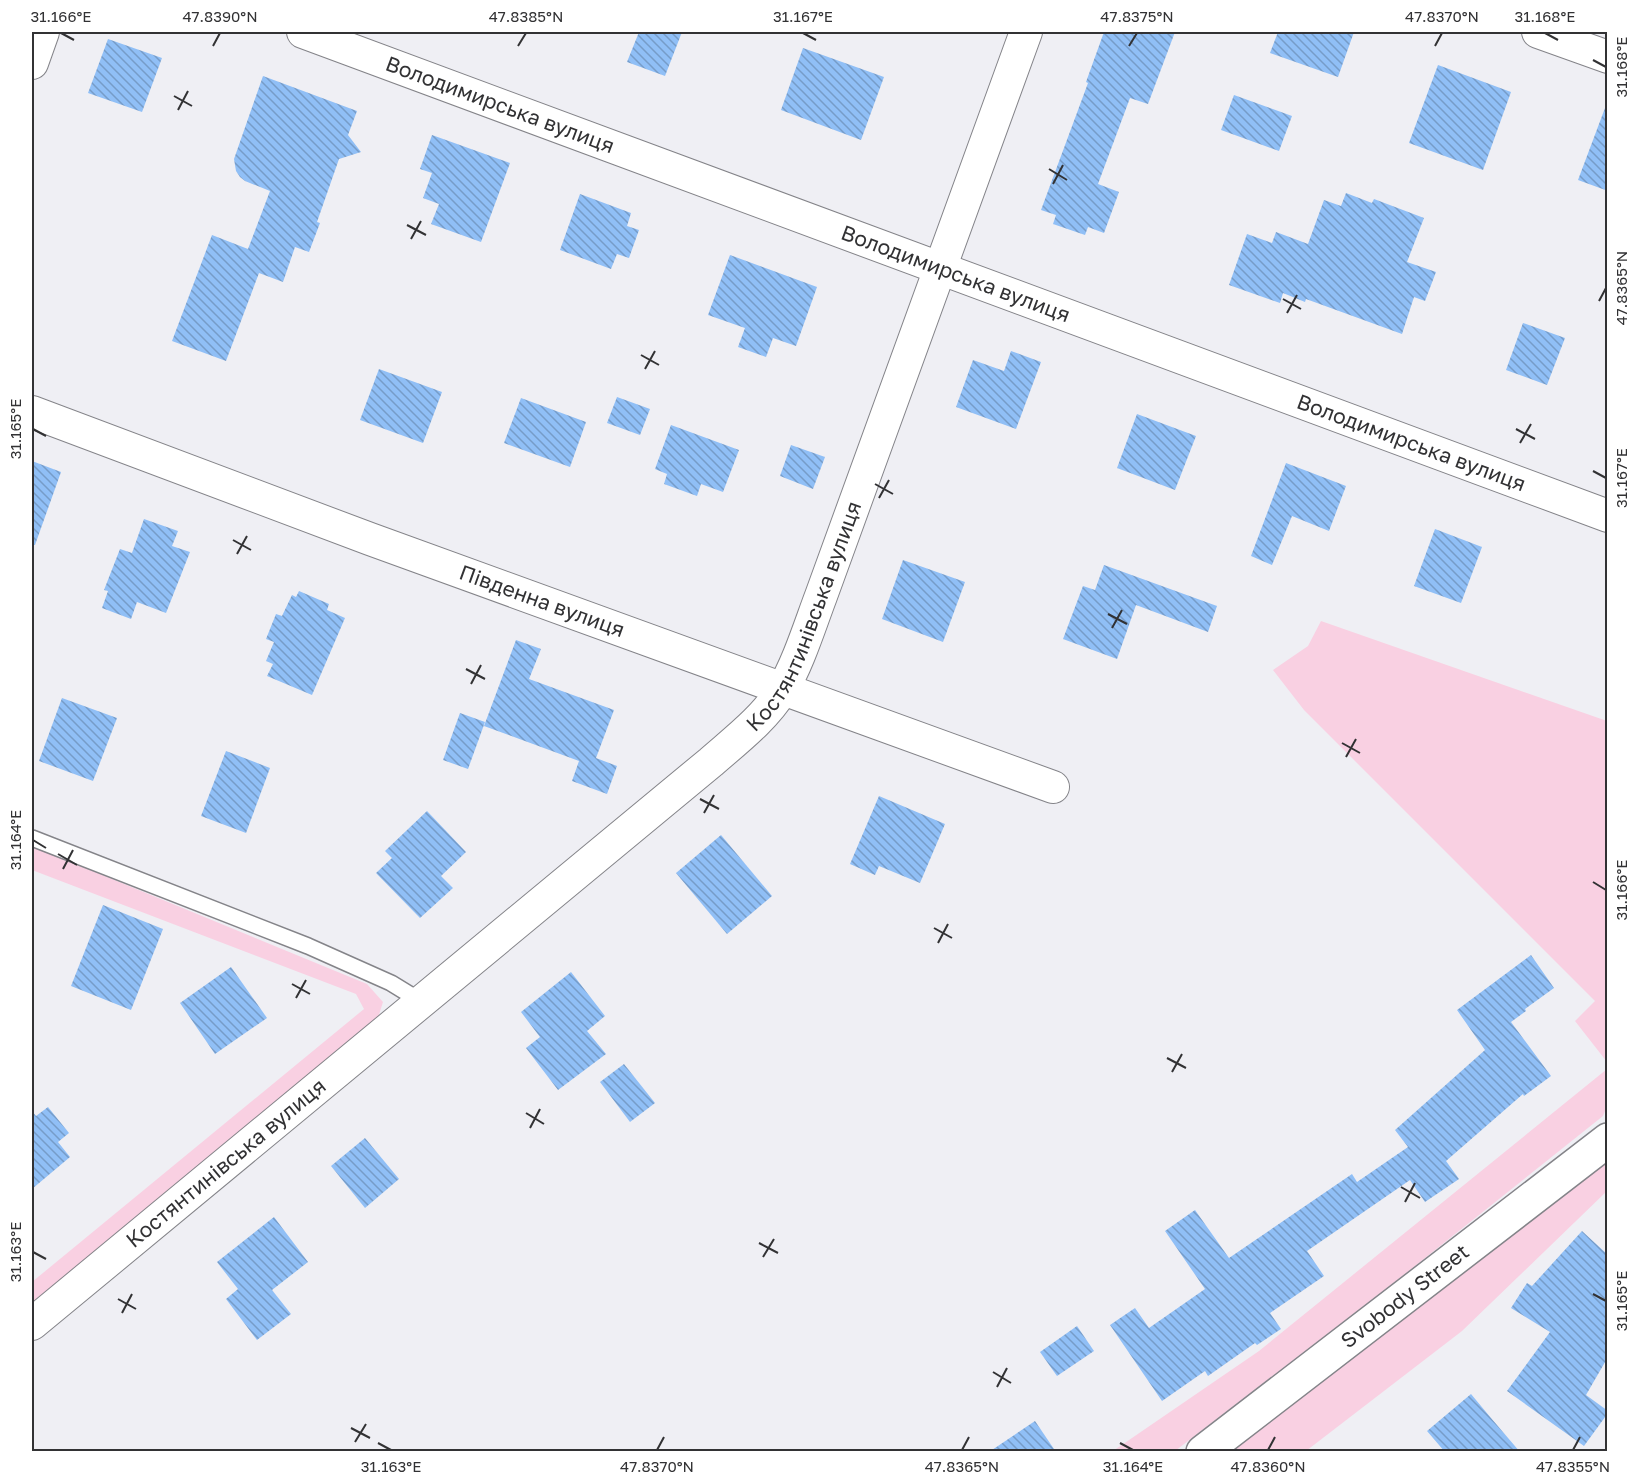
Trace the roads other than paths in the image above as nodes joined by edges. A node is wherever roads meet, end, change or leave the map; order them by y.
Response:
1 (43, 32) edge
2 (303, 32) edge
3 (1026, 32) edge
4 (1538, 32) edge
5 (1608, 57) edge
6 (32, 63) edge
7 (939, 268) junction
8 (32, 412) edge
9 (1608, 516) edge
10 (783, 689) junction
11 (1053, 787) dead end
12 (32, 837) edge
13 (422, 1002) junction
14 (1608, 1140) edge
15 (32, 1324) edge
16 (1203, 1452) edge

1 - 6 street
2 - 7 street, Володимирська вулиця
3 - 7 street, Костянтинівська вулиця
4 - 5 street
7 - 9 street, Володимирська вулиця
7 - 10 street, Костянтинівська вулиця
8 - 10 street, Південна вулиця
10 - 11 street, Південна вулиця
10 - 13 street, Костянтинівська вулиця
12 - 13 lane
13 - 15 street, Костянтинівська вулиця
14 - 16 street, Svobody Street

